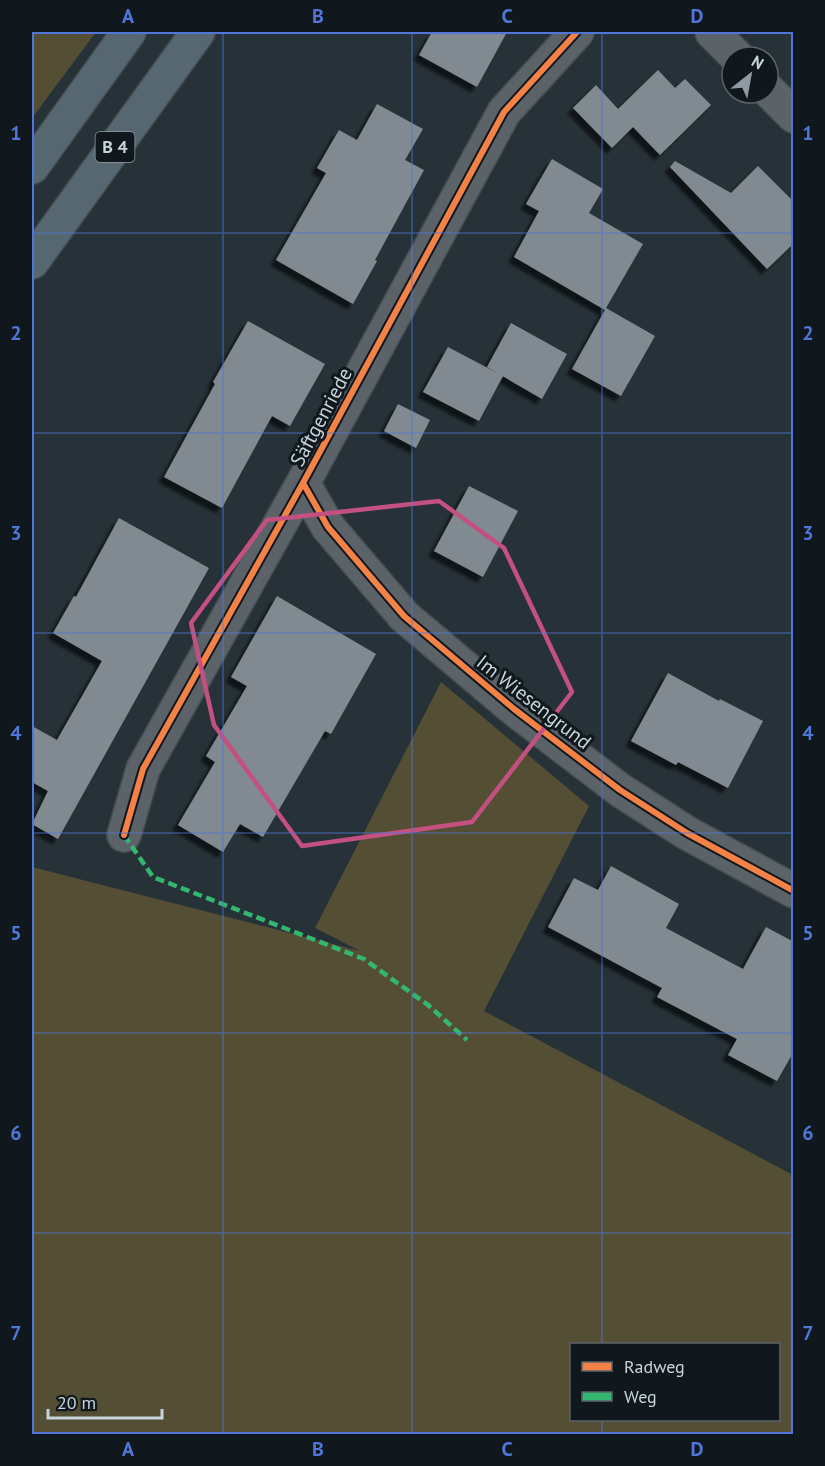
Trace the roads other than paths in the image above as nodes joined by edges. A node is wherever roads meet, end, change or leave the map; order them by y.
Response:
1 (129, 32) edge
2 (198, 32) edge
3 (577, 32) edge
4 (712, 32) edge
5 (724, 45) edge
6 (780, 102) edge
7 (794, 116) edge
8 (32, 167) edge
9 (32, 262) edge
10 (303, 483) junction
11 (124, 835) dead end
12 (794, 891) edge

1 - 8 highway
2 - 9 highway, B 4
3 - 10 street, Säftgenriede
4 - 5 street
6 - 7 street
10 - 11 street, Säftgenriede
10 - 12 street, Im Wiesengrund

